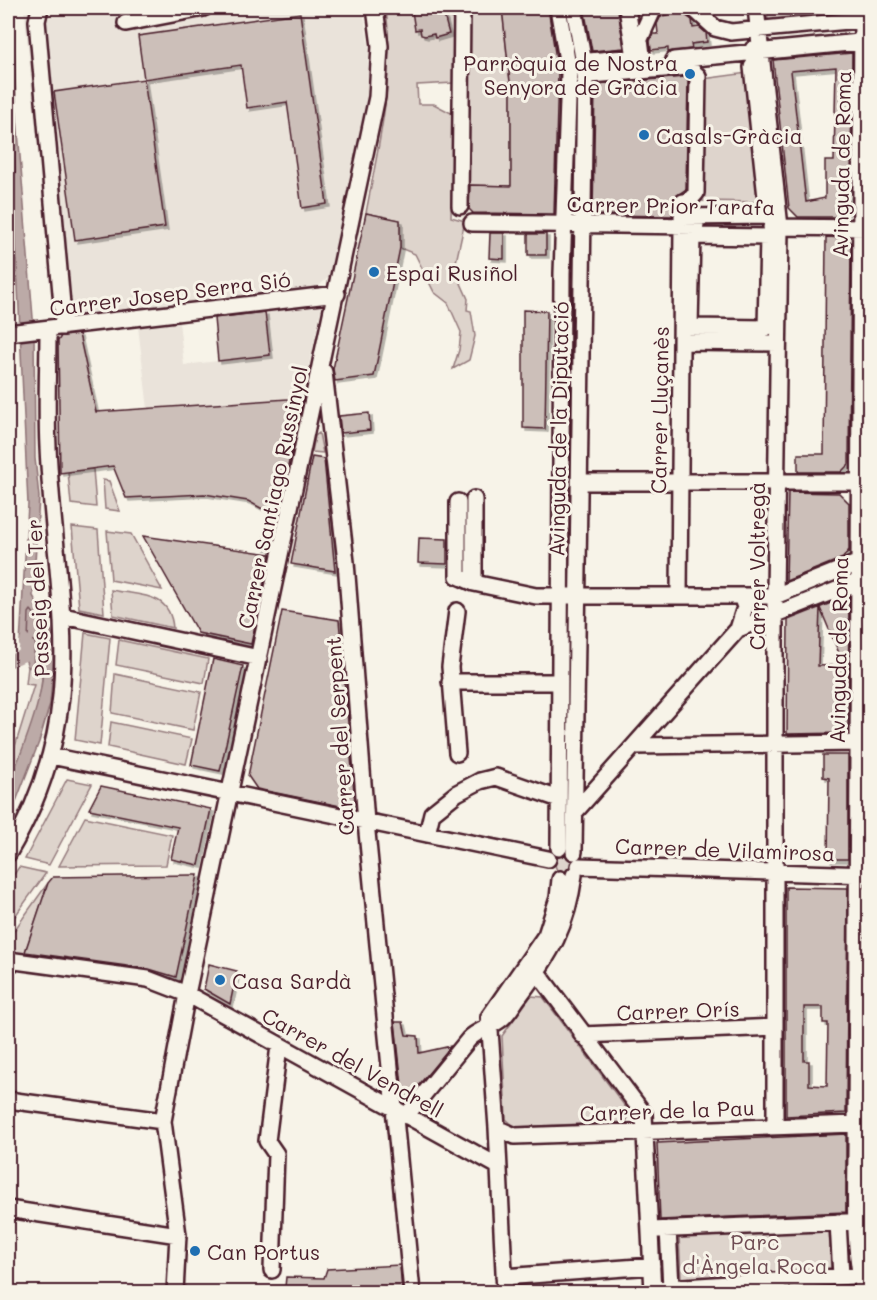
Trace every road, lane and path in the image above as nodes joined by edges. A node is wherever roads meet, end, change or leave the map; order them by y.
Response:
1 (40, 8) edge
2 (204, 8) edge
3 (375, 8) edge
4 (462, 8) edge
5 (558, 8) edge
6 (574, 8) edge
7 (627, 8) edge
8 (654, 8) edge
9 (693, 8) edge
10 (749, 8) edge
11 (756, 8) edge
12 (865, 16) edge
13 (126, 23) dead end
14 (756, 31) junction
15 (866, 41) edge
16 (758, 50) junction
17 (642, 64) junction
18 (588, 68) junction
19 (460, 206) dead end
20 (472, 223) dead end
21 (564, 225) junction
22 (581, 225) junction
23 (682, 226) junction
24 (780, 227) junction
25 (865, 228) edge
26 (768, 237) joint
27 (337, 294) junction
28 (64, 327) junction
29 (41, 330) junction
30 (8, 333) edge
31 (681, 342) junction
32 (778, 343) junction
33 (323, 360) junction
34 (579, 482) junction
35 (679, 482) junction
36 (860, 482) junction
37 (777, 483) junction
38 (474, 499) dead end
39 (458, 502) dead end
40 (865, 560) edge
41 (865, 579) edge
42 (474, 583) junction
43 (569, 595) junction
44 (678, 596) junction
45 (741, 596) junction
46 (775, 596) junction
47 (457, 611) dead end
48 (776, 613) junction
49 (63, 616) junction
50 (738, 629) junction
51 (259, 658) junction
52 (450, 682) junction
53 (560, 682) junction
54 (858, 743) junction
55 (777, 745) junction
56 (634, 746) junction
57 (457, 753) dead end
58 (51, 756) junction
59 (231, 793) junction
60 (559, 799) junction
61 (575, 812) junction
62 (366, 822) junction
63 (427, 834) junction
64 (8, 854) edge
65 (566, 863) junction
66 (776, 870) junction
67 (863, 874) edge
68 (8, 960) edge
69 (537, 972) junction
70 (187, 994) junction
71 (490, 1024) junction
72 (775, 1027) junction
73 (582, 1035) junction
74 (279, 1046) junction
75 (8, 1100) edge
76 (400, 1113) junction
77 (163, 1121) junction
78 (856, 1124) junction
79 (775, 1126) junction
80 (497, 1128) junction
81 (645, 1133) junction
82 (515, 1136) junction
83 (498, 1166) junction
84 (8, 1209) edge
85 (863, 1221) edge
86 (838, 1222) junction
87 (668, 1229) junction
88 (651, 1230) junction
89 (178, 1235) junction
90 (652, 1266) junction
91 (272, 1270) dead end
92 (865, 1275) edge
93 (841, 1276) junction
94 (504, 1277) junction
95 (671, 1287) junction
96 (653, 1291) edge
97 (175, 1293) edge
98 (412, 1293) edge
99 (505, 1293) edge
100 (864, 1293) edge

1 - 28 street
2 - 13 street
3 - 27 street, Carrer Santiago Russinyol
4 - 19 street
5 - 21 street, Avinguda de la Diputació
6 - 18 street, Avinguda de la Diputació
7 - 18 street
8 - 17 street
9 - 14 street
10 - 14 street
11 - 14 street, Carrer Voltregà
12 - 14 street
12 - 15 street, Avinguda de Roma
14 - 16 street, Carrer Voltregà
15 - 16 street
15 - 25 street, Avinguda de Roma
16 - 17 street
16 - 18 street
16 - 24 street, Carrer Voltregà
17 - 18 street
18 - 22 street, Avinguda de la Diputació
20 - 21 street, Carrer Prior Tarafa
21 - 22 street, Carrer Prior Tarafa
21 - 43 street, Avinguda de la Diputació
22 - 23 street, Carrer Prior Tarafa
22 - 34 street, Avinguda de la Diputació
23 - 24 street, Carrer Prior Tarafa
23 - 31 street, Carrer Lluçanès
24 - 25 street, Carrer Prior Tarafa
24 - 32 street, Carrer Voltregà
25 - 36 street, Avinguda de Roma
26 - 26 street
27 - 28 street, Carrer Josep Serra Sió
27 - 33 street, Carrer Santiago Russinyol
28 - 29 street, Carrer Josep Serra Sió
29 - 30 street, Carrer Josep Serra Sió
29 - 49 street, Passeig del Ter
31 - 32 street
31 - 35 street, Carrer Lluçanès
32 - 37 street, Carrer Voltregà
33 - 51 street, Carrer Santiago Russinyol
33 - 62 street, Carrer del Serpent
34 - 35 street
34 - 43 street, Avinguda de la Diputació
35 - 37 street
35 - 44 street, Carrer Lluçanès
36 - 37 street
36 - 40 street, Avinguda de Roma
37 - 46 street, Carrer Voltregà
38 - 42 street
39 - 42 street
40 - 41 street, Avinguda de Roma
40 - 46 street
41 - 48 street
41 - 54 street, Avinguda de Roma
42 - 43 street
43 - 44 street
43 - 53 street, Avinguda de la Diputació
43 - 61 street, Avinguda de la Diputació
44 - 45 street
45 - 46 street
45 - 50 street
46 - 48 street, Carrer Voltregà
47 - 52 street
48 - 50 street
48 - 55 street, Carrer Voltregà
49 - 51 street
49 - 58 street, Passeig del Ter
50 - 56 street
51 - 59 street, Carrer Santiago Russinyol
52 - 53 street
52 - 57 street
53 - 60 street, Avinguda de la Diputació
54 - 55 street
54 - 67 street, Avinguda de Roma
55 - 56 street
55 - 66 street, Carrer Voltregà
56 - 61 street
58 - 59 street, Carrer de Vilamirosa
58 - 64 street, Passeig del Ter
59 - 62 street, Carrer de Vilamirosa
59 - 70 street, Carrer Santiago Russinyol
60 - 63 street
60 - 65 street, Avinguda de la Diputació
61 - 65 street, Avinguda de la Diputació
62 - 63 street, Carrer de Vilamirosa
62 - 76 street, Carrer del Serpent
63 - 65 street, Carrer de Vilamirosa
65 - 66 street, Carrer de Vilamirosa
65 - 69 street
65 - 71 street
66 - 67 street, Carrer de Vilamirosa
66 - 72 street, Carrer Voltregà
67 - 78 street, Avinguda de Roma
68 - 70 street, Carrer del Vendrell
69 - 71 street
69 - 73 street
70 - 74 street, Carrer del Vendrell
70 - 77 street, Carrer Santiago Russinyol
71 - 76 street
71 - 80 street
72 - 73 street, Carrer Orís
72 - 79 street, Carrer Voltregà
73 - 81 street
74 - 76 street, Carrer del Vendrell
74 - 91 street
75 - 77 street
76 - 83 street, Carrer del Vendrell
76 - 98 street, Carrer del Serpent
77 - 89 street, Carrer Santiago Russinyol
78 - 79 street, Carrer de la Pau
78 - 85 street, Avinguda de Roma
79 - 81 street, Carrer de la Pau
80 - 82 street
80 - 83 street
81 - 82 street, Carrer de la Pau
81 - 88 street
82 - 83 street
83 - 94 street
84 - 89 street
85 - 86 street
85 - 92 street, Avinguda de Roma
86 - 87 street
86 - 93 street
87 - 88 street
87 - 95 street
88 - 90 street
89 - 97 street, Carrer Santiago Russinyol
90 - 94 street
90 - 96 street
92 - 93 street
92 - 100 street, Avinguda de Roma
93 - 95 street
94 - 99 street
95 - 96 street

